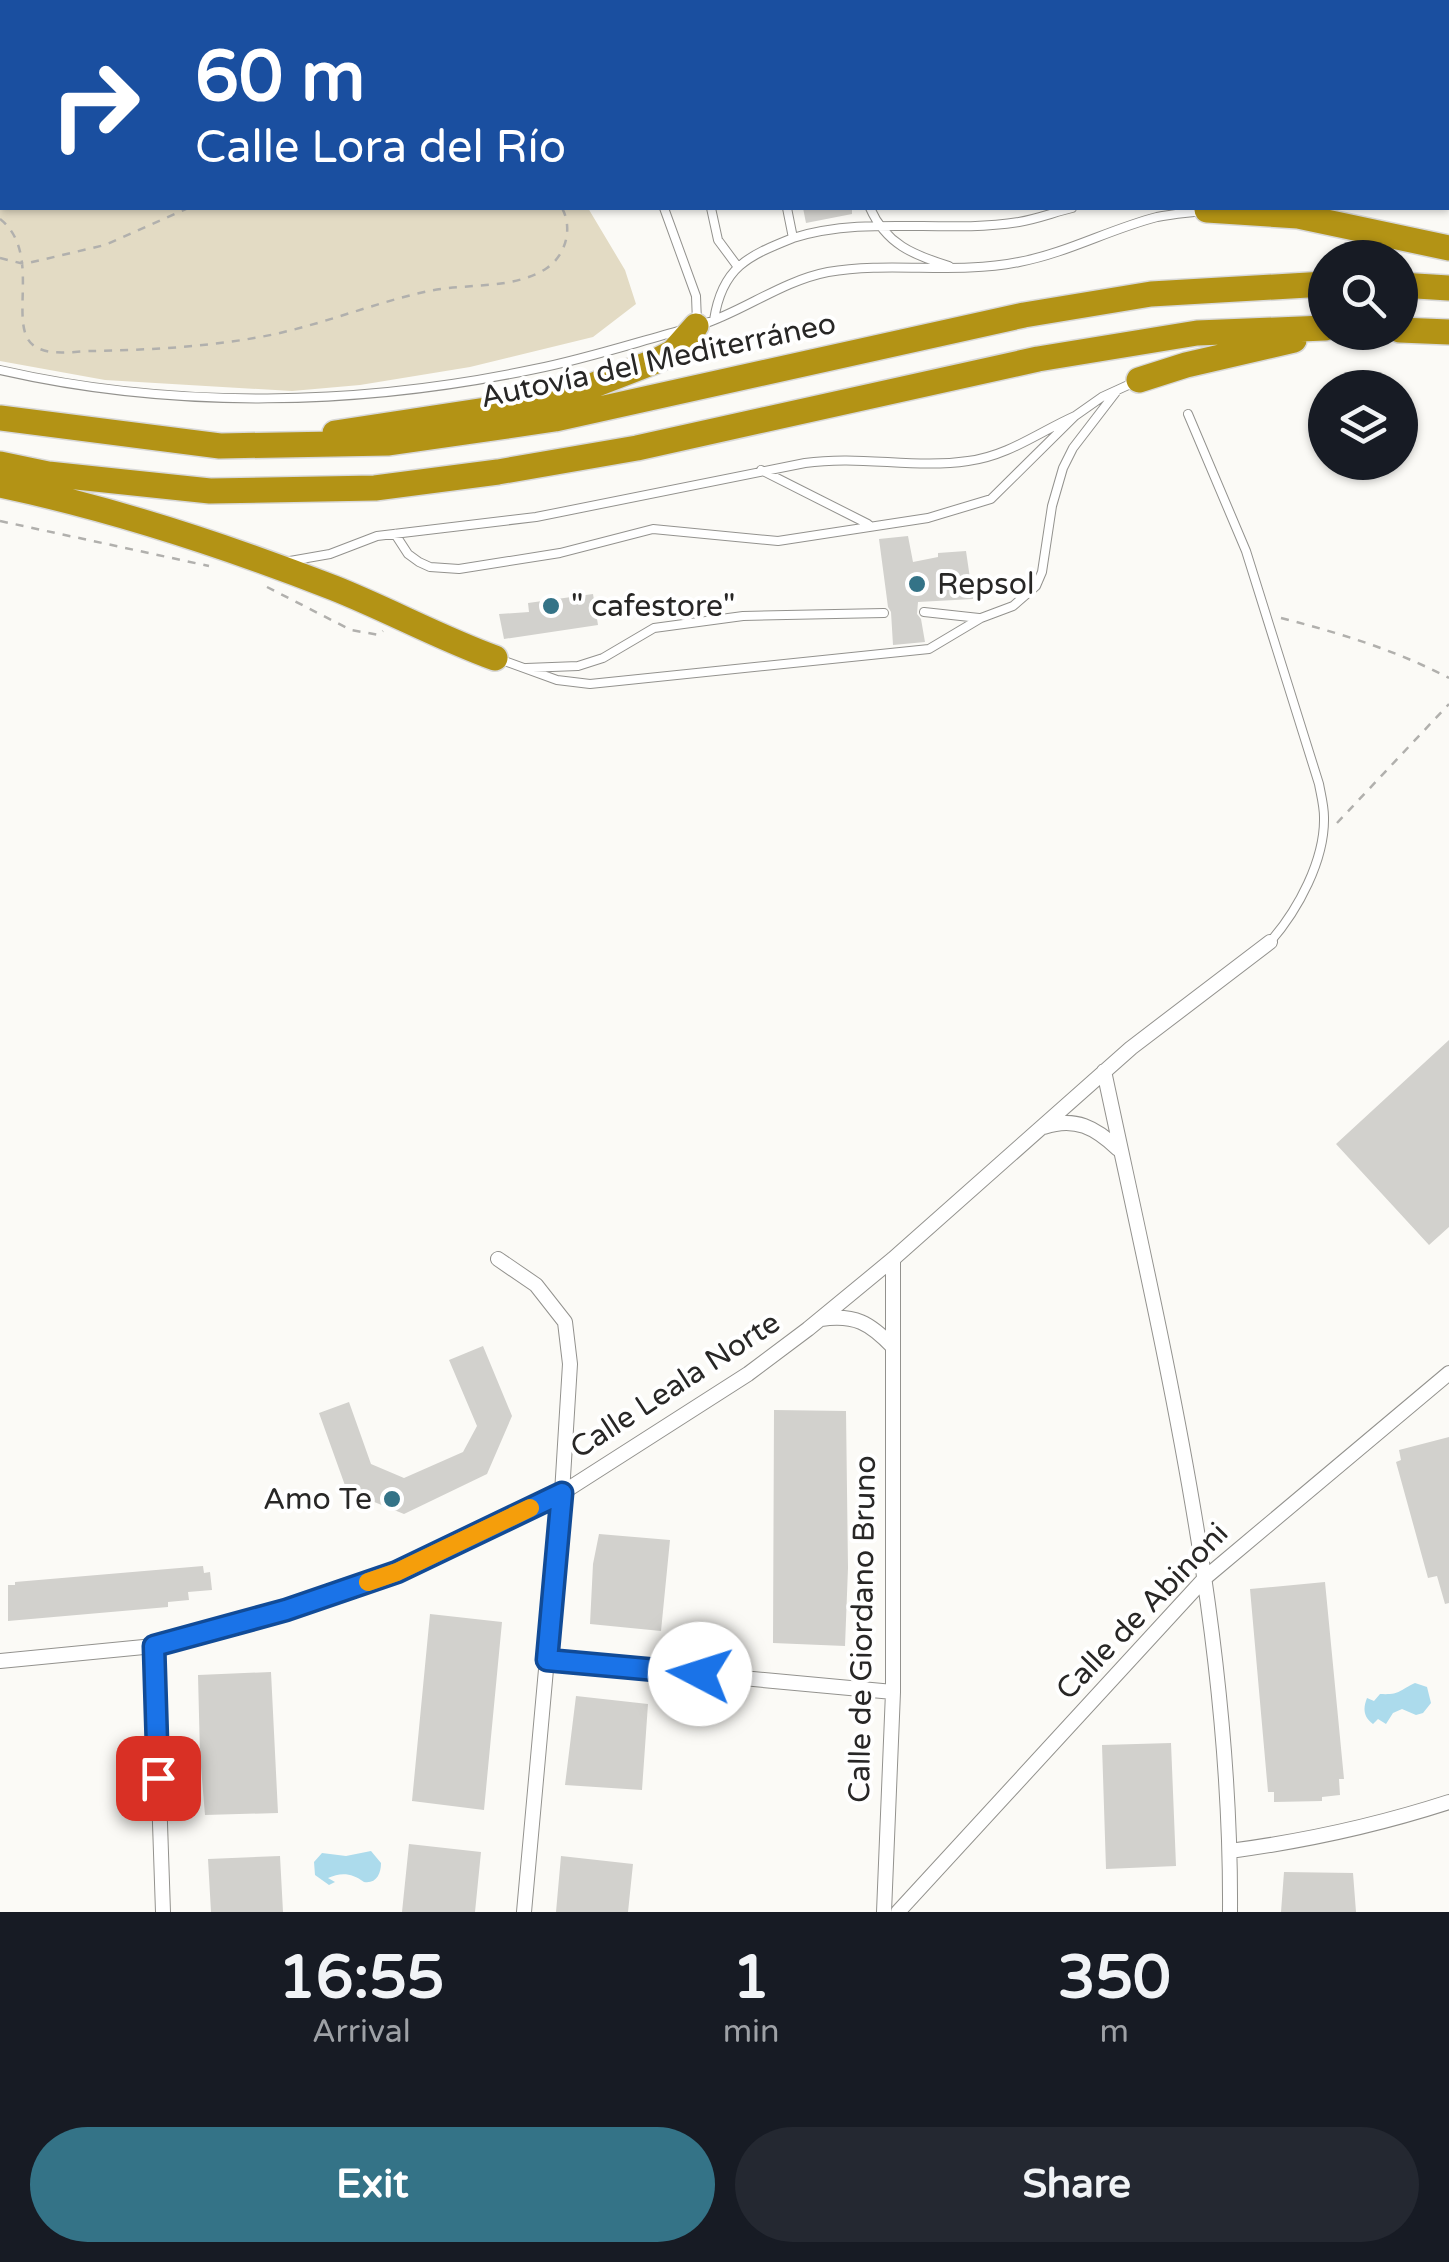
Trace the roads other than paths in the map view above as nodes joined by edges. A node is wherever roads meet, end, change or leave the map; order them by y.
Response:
1 (665, 210) edge
2 (711, 210) edge
3 (788, 210) edge
4 (871, 210) edge
5 (1064, 210) edge
6 (1227, 210) edge
7 (1325, 210) edge
8 (878, 225) junction
9 (1362, 228) junction
10 (793, 238) junction
11 (1449, 248) edge
12 (738, 267) junction
13 (958, 268) junction
14 (1308, 285) edge
15 (1418, 286) edge
16 (1449, 288) edge
17 (705, 323) junction
18 (1308, 331) edge
19 (1418, 331) edge
20 (1449, 332) edge
21 (1308, 334) edge
22 (0, 370) edge
23 (1129, 384) junction
24 (1188, 414) dead end
25 (1075, 416) junction
26 (0, 418) edge
27 (292, 445) junction
28 (0, 464) edge
29 (761, 470) junction
30 (0, 485) edge
31 (871, 526) junction
32 (394, 534) junction
33 (251, 557) junction
34 (924, 612) dead end
35 (884, 613) dead end
36 (982, 618) junction
37 (495, 658) joint
38 (522, 668) junction
39 (1270, 942) joint
40 (1104, 1072) junction
41 (1039, 1130) junction
42 (1120, 1151) junction
43 (498, 1258) dead end
44 (894, 1260) junction
45 (820, 1319) junction
46 (893, 1347) junction
47 (1449, 1372) edge
48 (562, 1493) junction
49 (1206, 1576) junction
50 (154, 1646) junction
51 (547, 1660) junction
52 (0, 1661) edge
53 (893, 1692) junction
54 (1449, 1802) edge
55 (1230, 1850) junction
56 (164, 1912) edge
57 (524, 1912) edge
58 (884, 1912) edge
59 (898, 1912) edge
60 (1230, 1912) edge

1 - 17 lane
2 - 12 lane
3 - 10 lane
4 - 8 lane
5 - 8 lane
6 - 9 highway
6 - 13 lane
7 - 9 lane
8 - 10 lane
8 - 13 lane
9 - 11 highway
10 - 12 lane
12 - 17 lane
13 - 17 lane
14 - 27 highway, Autovía del Mediterráneo
15 - 16 highway
17 - 22 lane
17 - 27 highway
18 - 28 highway
19 - 20 highway
21 - 23 highway
23 - 25 lane
23 - 36 lane
24 - 39 lane
25 - 29 lane
25 - 31 lane
26 - 27 highway, Autovía del Mediterráneo
29 - 31 lane
29 - 32 lane
30 - 33 highway
31 - 32 lane
32 - 33 lane
33 - 37 highway
34 - 36 lane
35 - 38 lane
36 - 38 lane
37 - 38 lane
39 - 40 street, Calle Leala Norte
40 - 41 street, Calle Leala Norte
40 - 42 street
41 - 42 street
41 - 44 street, Calle Leala Norte
42 - 49 street
43 - 48 street
44 - 45 street, Calle Leala Norte
44 - 46 street, Calle de Giordano Bruno
45 - 46 street
45 - 48 street, Calle Leala Norte
46 - 53 street, Calle de Giordano Bruno
47 - 49 street, Calle de Abinoni
48 - 50 street, Calle Leala Norte
48 - 51 street
49 - 55 street
49 - 59 street, Calle de Abinoni
50 - 52 street, Calle Leala Norte
50 - 56 street
51 - 53 street
51 - 57 street
53 - 58 street, Calle de Giordano Bruno
54 - 55 street
55 - 60 street

